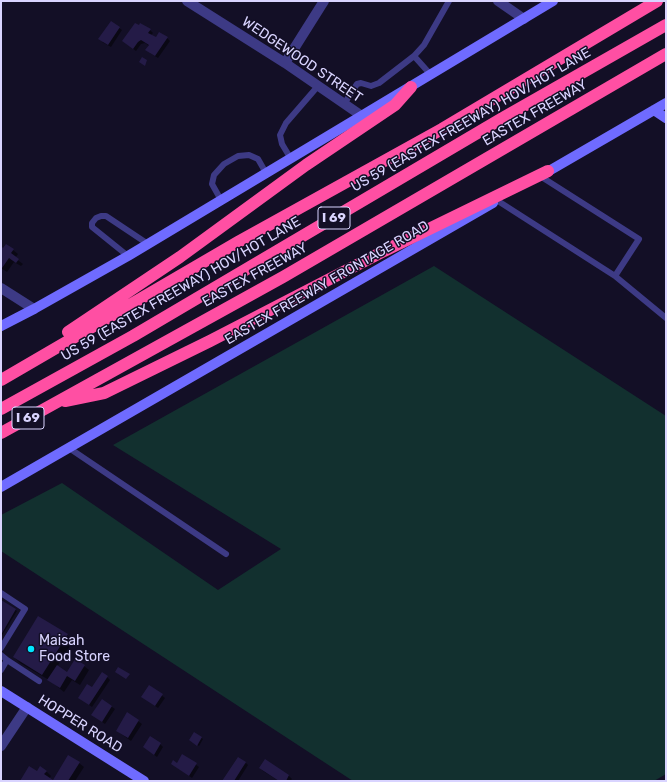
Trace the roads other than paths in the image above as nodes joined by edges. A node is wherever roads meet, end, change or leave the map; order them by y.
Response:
1 (187, 1) edge
2 (324, 1) edge
3 (449, 1) edge
4 (498, 1) edge
5 (553, 1) edge
6 (657, 1) edge
7 (524, 19) junction
8 (666, 25) edge
9 (666, 54) edge
10 (414, 56) junction
11 (285, 63) junction
12 (431, 75) junction
13 (318, 86) junction
14 (411, 87) junction
15 (666, 103) edge
16 (344, 104) junction
17 (654, 110) junction
18 (362, 116) junction
19 (666, 118) edge
20 (291, 159) junction
21 (266, 173) junction
22 (544, 174) junction
23 (221, 200) junction
24 (498, 201) junction
25 (148, 244) junction
26 (128, 256) junction
27 (615, 276) junction
28 (1, 288) edge
29 (34, 309) junction
30 (666, 318) edge
31 (1, 326) edge
32 (1, 377) edge
33 (1, 380) edge
34 (54, 403) junction
35 (1, 409) edge
36 (1, 433) edge
37 (70, 448) junction
38 (1, 487) edge
39 (226, 554) dead end
40 (1, 593) edge
41 (1, 648) edge
42 (1, 655) edge
43 (7, 660) junction
44 (1, 670) edge
45 (39, 680) dead end
46 (1, 691) edge
47 (26, 707) junction
48 (1, 746) edge
49 (144, 781) edge

1 - 11 street, WEDGEWOOD STREET
2 - 11 street
3 - 10 lane
4 - 7 street
5 - 7 main road
6 - 33 highway, I 69
7 - 12 main road
8 - 35 highway, US 59 (EASTEX FREEWAY) HOV/HOT LANE / I 69
9 - 34 highway, EASTEX FREEWAY / I 69
10 - 12 lane
10 - 16 lane
11 - 13 street, WEDGEWOOD STREET
12 - 14 main road
13 - 16 street, WEDGEWOOD STREET
13 - 20 lane
14 - 18 main road
14 - 32 highway
15 - 17 main road, EASTEX FREEWAY FRONTAGE ROAD
16 - 18 street, WEDGEWOOD STREET
17 - 19 main road
17 - 22 main road, EASTEX FREEWAY FRONTAGE ROAD
18 - 20 main road
20 - 21 main road
21 - 23 main road
21 - 23 lane
22 - 24 main road, EASTEX FREEWAY FRONTAGE ROAD
22 - 27 lane
22 - 34 highway
23 - 25 main road
24 - 27 lane
24 - 37 main road, EASTEX FREEWAY FRONTAGE ROAD
25 - 26 main road
25 - 26 lane
26 - 29 main road
27 - 30 lane
28 - 29 street
29 - 31 main road
34 - 36 highway, EASTEX FREEWAY / I 69
37 - 38 main road, EASTEX FREEWAY FRONTAGE ROAD
37 - 39 lane
40 - 41 lane
42 - 43 lane
43 - 44 lane
43 - 45 lane
46 - 47 main road, HOPPER ROAD
47 - 48 street
47 - 49 main road, HOPPER ROAD

